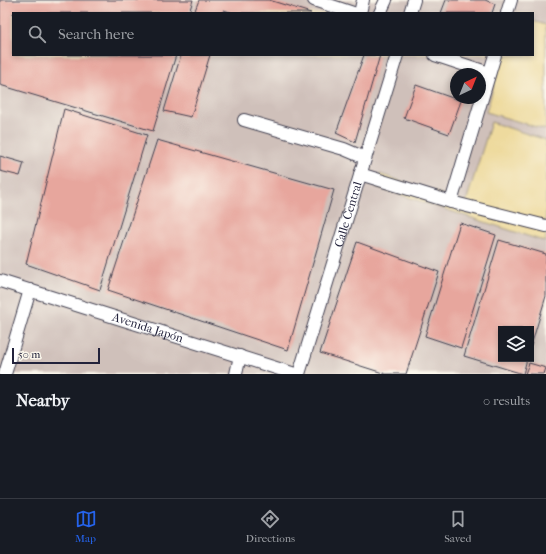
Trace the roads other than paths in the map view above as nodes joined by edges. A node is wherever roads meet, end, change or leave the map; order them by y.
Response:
1 (316, 0) edge
2 (364, 0) edge
3 (386, 0) edge
4 (414, 0) edge
5 (511, 0) edge
6 (341, 4) edge
7 (352, 12) edge
8 (360, 12) edge
9 (380, 12) edge
10 (410, 12) edge
11 (507, 12) edge
12 (397, 56) edge
13 (438, 56) edge
14 (495, 56) edge
15 (489, 73) junction
16 (244, 120) dead end
17 (366, 158) junction
18 (360, 174) junction
19 (451, 202) junction
20 (546, 226) edge
21 (0, 281) edge
22 (30, 290) junction
23 (240, 356) junction
24 (5, 374) edge
25 (236, 374) edge
26 (296, 374) edge
27 (299, 374) edge

1 - 6 street
2 - 8 street
3 - 9 street
4 - 10 street
5 - 11 street
6 - 7 street
12 - 17 street, Calle Central
13 - 15 street
14 - 15 street
15 - 19 street
16 - 17 street
17 - 18 street, Calle Central
18 - 19 street
18 - 27 street, Calle Central
19 - 20 street
21 - 22 street, Avenida Japón
22 - 23 street, Avenida Japón
22 - 24 street
23 - 25 street
23 - 26 street, Avenida Japón

